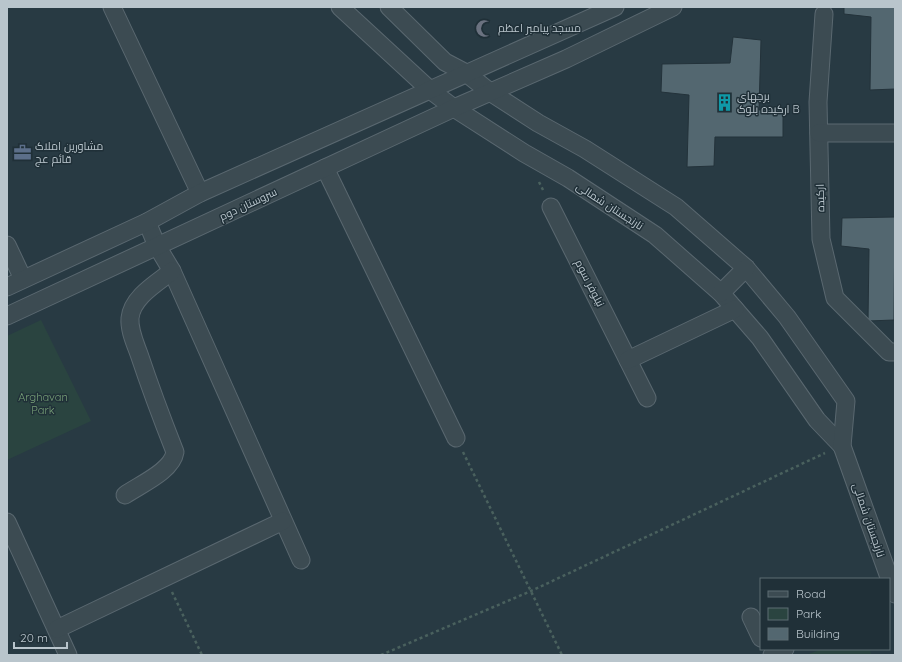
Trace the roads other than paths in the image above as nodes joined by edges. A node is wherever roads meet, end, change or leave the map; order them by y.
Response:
1 (112, 7) edge
2 (340, 7) edge
3 (390, 7) edge
4 (615, 7) edge
5 (673, 7) edge
6 (824, 14) dead end
7 (466, 73) junction
8 (430, 90) junction
9 (490, 92) junction
10 (454, 108) junction
11 (819, 133) junction
12 (895, 133) edge
13 (325, 168) junction
14 (200, 193) junction
15 (551, 207) dead end
16 (147, 222) junction
17 (7, 245) edge
18 (157, 246) junction
19 (746, 268) junction
20 (172, 271) junction
21 (23, 279) junction
22 (7, 287) edge
23 (721, 292) junction
24 (735, 309) junction
25 (7, 316) edge
26 (895, 352) edge
27 (628, 360) junction
28 (647, 398) dead end
29 (456, 438) road end
30 (842, 446) junction
31 (125, 495) dead end
32 (283, 521) junction
33 (7, 522) edge
34 (301, 560) dead end
35 (889, 578) edge
36 (890, 580) edge
37 (895, 594) edge
38 (751, 617) dead end
39 (57, 629) junction
40 (760, 636) edge
41 (783, 650) edge
42 (68, 655) edge
43 (771, 655) edge

1 - 14 street
2 - 8 street, نارنجستان شمالی
3 - 7 street, نارنجستان شمالی
4 - 7 street
5 - 9 street, سروستان دوم
6 - 11 street, ارکیده
7 - 8 street
7 - 9 street, نارنجستان شمالی
8 - 10 street, نارنجستان شمالی
8 - 14 street
9 - 10 street, سروستان دوم
9 - 19 street, نارنجستان شمالی
10 - 13 street, سروستان دوم
10 - 23 street, نارنجستان شمالی
11 - 12 street
11 - 26 street, ارکیده
13 - 18 street, سروستان دوم
13 - 29 street
14 - 16 street
15 - 27 street, نیلوفر سوم
16 - 18 street
16 - 21 street
17 - 21 street
18 - 20 street
18 - 25 street, سروستان دوم
19 - 23 street
19 - 30 street, نارنجستان شمالی
20 - 31 street
20 - 32 street
21 - 22 street
23 - 24 street, نارنجستان شمالی
24 - 27 street
24 - 30 street, نارنجستان شمالی
27 - 28 street, نیلوفر سوم
30 - 35 street, نارنجستان شمالی
32 - 34 street
32 - 39 street
33 - 39 street
36 - 37 street, نارنجستان شمالی
38 - 40 street
39 - 42 street
41 - 43 street

